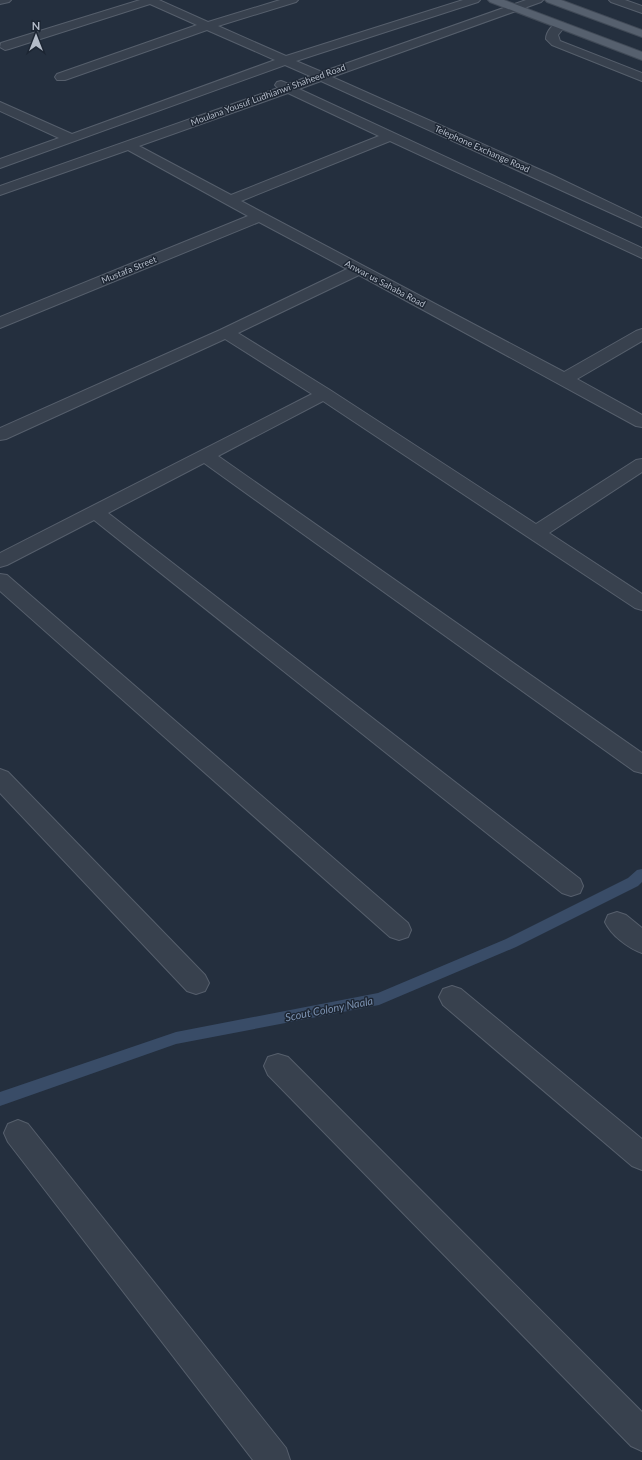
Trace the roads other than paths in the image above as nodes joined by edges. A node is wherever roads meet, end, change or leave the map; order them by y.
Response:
1 (5, 0) edge
2 (150, 0) edge
3 (292, 0) edge
4 (494, 0) edge
5 (537, 0) edge
6 (552, 0) edge
7 (615, 0) edge
8 (0, 1) edge
9 (463, 1) edge
10 (515, 8) junction
11 (642, 10) edge
12 (560, 25) junction
13 (206, 26) junction
14 (642, 34) edge
15 (5, 46) dead end
16 (642, 56) edge
17 (284, 61) junction
18 (252, 72) junction
19 (322, 76) junction
20 (61, 77) dead end
21 (642, 77) edge
22 (288, 88) junction
23 (0, 106) edge
24 (390, 136) junction
25 (71, 138) junction
26 (128, 145) junction
27 (0, 164) edge
28 (0, 191) edge
29 (229, 201) junction
30 (258, 217) junction
31 (642, 223) edge
32 (642, 254) edge
33 (358, 270) junction
34 (0, 323) edge
35 (226, 333) junction
36 (642, 334) edge
37 (565, 379) junction
38 (324, 394) junction
39 (642, 422) edge
40 (0, 435) edge
41 (206, 455) junction
42 (642, 464) edge
43 (95, 512) junction
44 (536, 533) junction
45 (0, 561) edge
46 (0, 580) edge
47 (642, 603) edge
48 (642, 765) edge
49 (0, 778) edge
50 (571, 886) dead end
51 (617, 922) dead end
52 (399, 930) dead end
53 (642, 942) edge
54 (196, 983) dead end
55 (452, 997) dead end
56 (278, 1066) dead end
57 (18, 1132) dead end
58 (642, 1157) edge
59 (642, 1435) edge
60 (274, 1460) edge

1 - 8 street
2 - 13 street, Telephone Exchange Road
2 - 15 street
3 - 13 street
4 - 10 main road
5 - 10 street, Moulana Yousuf Ludhianwi Shaheed Road
6 - 14 main road
7 - 11 street
9 - 17 street
10 - 12 main road
10 - 19 street, Moulana Yousuf Ludhianwi Shaheed Road
12 - 16 main road
12 - 21 street
13 - 17 street, Telephone Exchange Road
13 - 20 street
17 - 18 street
17 - 19 street, Telephone Exchange Road
18 - 22 street
18 - 25 street
19 - 22 street, Moulana Yousuf Ludhianwi Shaheed Road
19 - 31 street, Telephone Exchange Road
22 - 24 street
22 - 26 street, Moulana Yousuf Ludhianwi Shaheed Road
23 - 25 street
24 - 29 street
24 - 32 street
25 - 27 street
26 - 28 street, Moulana Yousuf Ludhianwi Shaheed Road
26 - 29 street, Anwar us Sahaba Road
29 - 30 street, Anwar us Sahaba Road
30 - 33 street, Anwar us Sahaba Road
30 - 34 street, Mustafa Street
33 - 35 street
33 - 37 street, Anwar us Sahaba Road
35 - 38 street
35 - 40 street
36 - 37 street
37 - 39 street, Anwar us Sahaba Road
38 - 41 street
38 - 44 street
41 - 43 street
41 - 48 street
42 - 44 street
43 - 45 street
43 - 50 street
44 - 47 street
46 - 52 street
49 - 54 street
51 - 53 street
55 - 58 street
56 - 59 street
57 - 60 street

